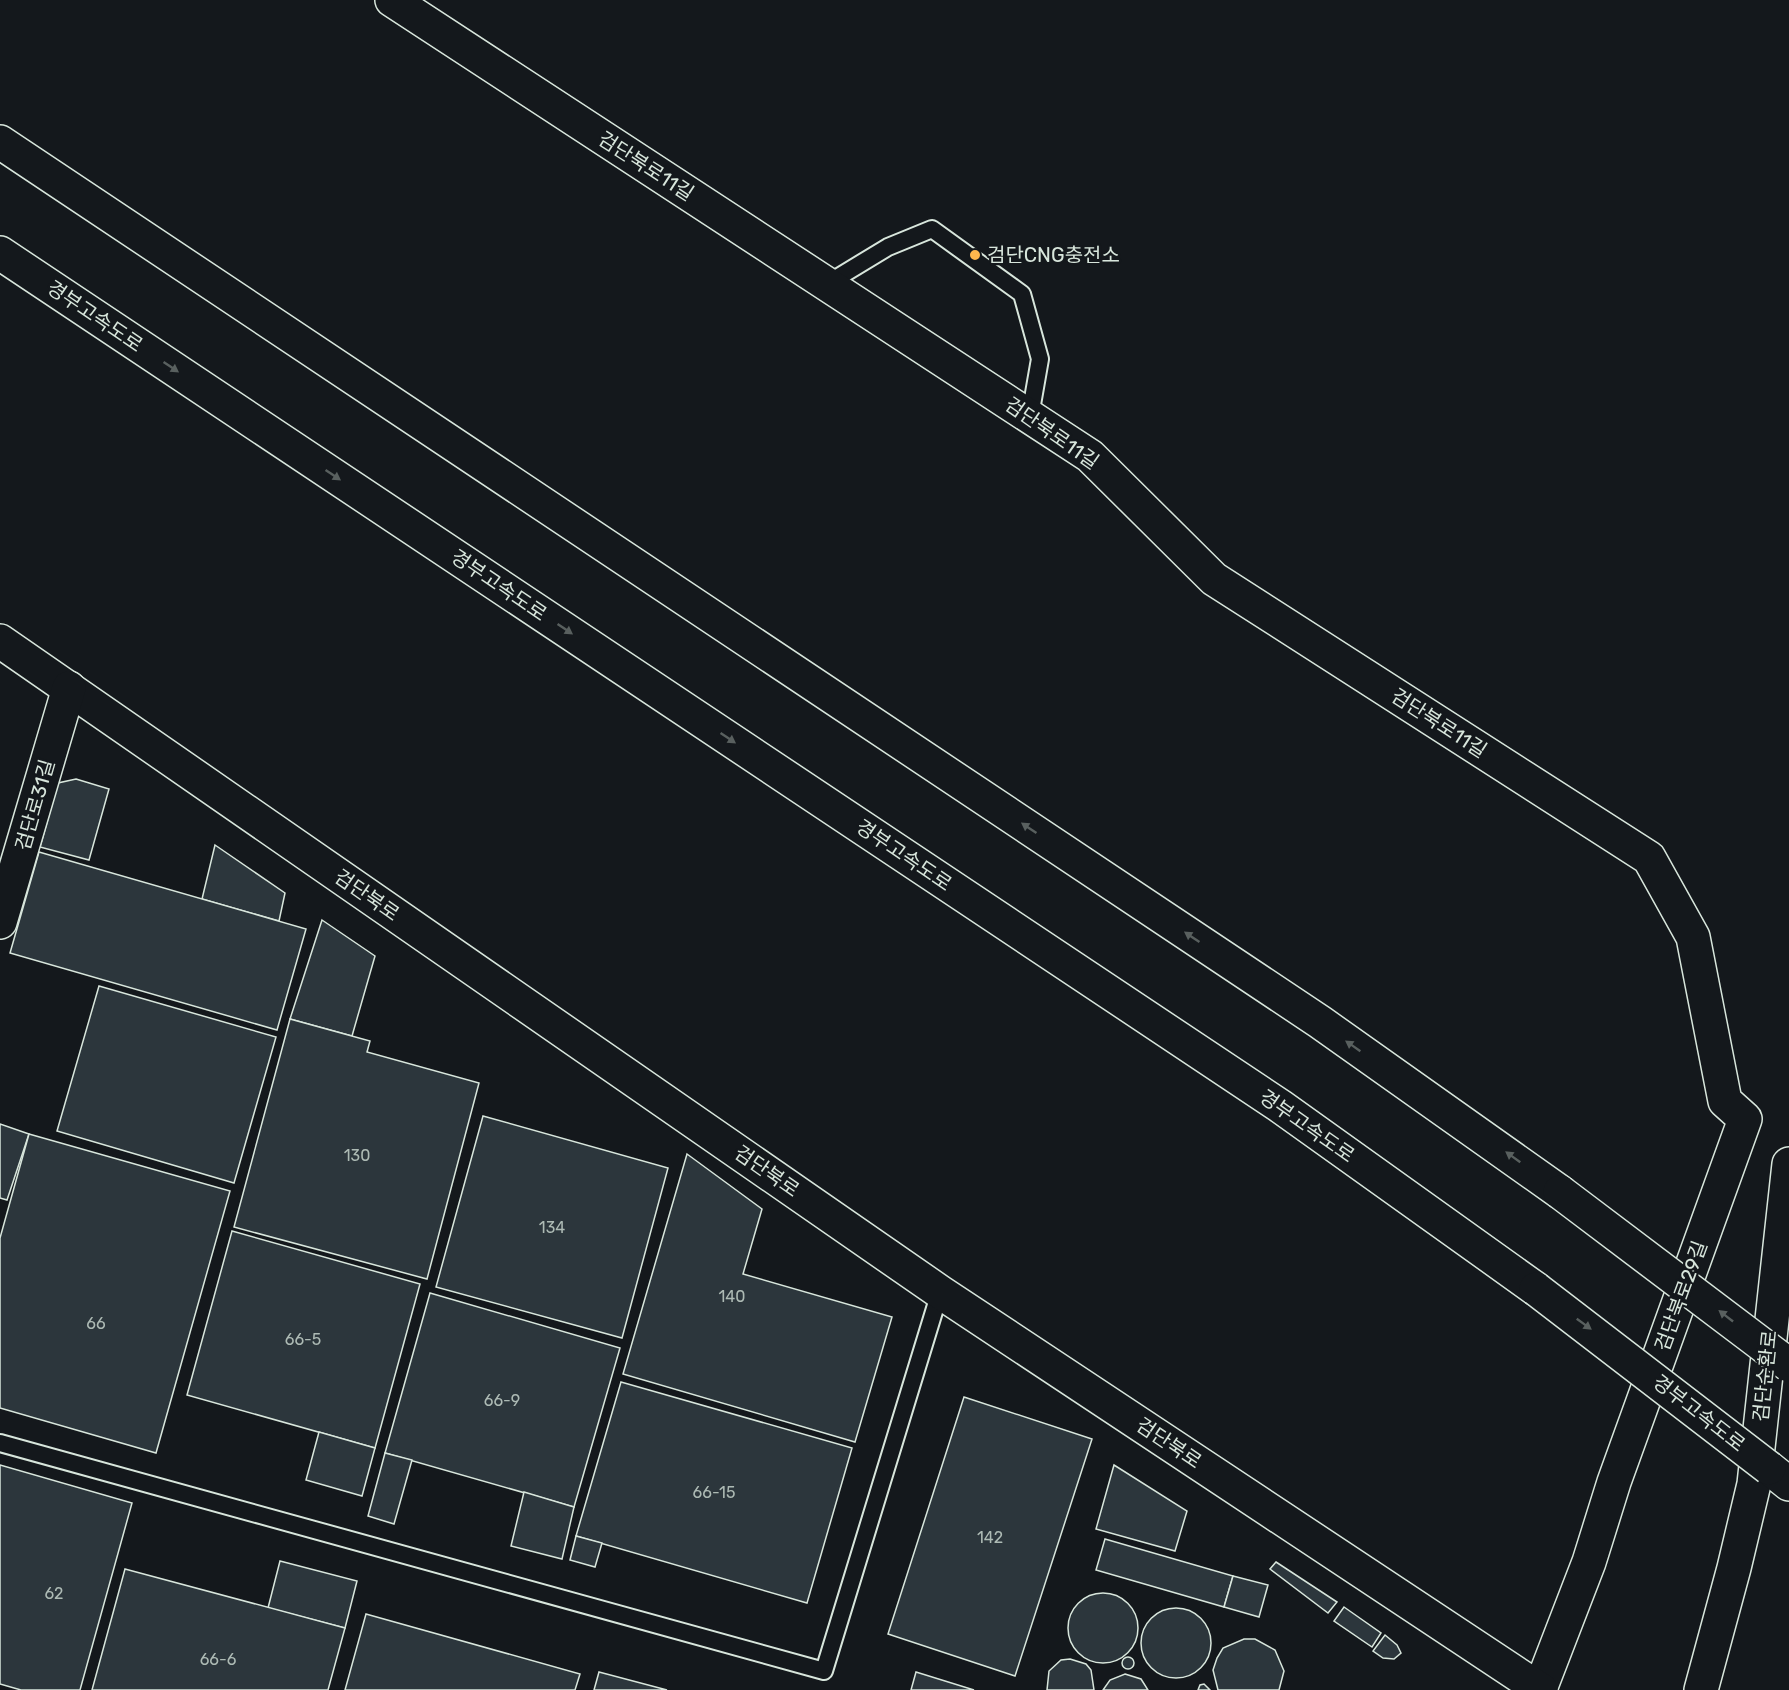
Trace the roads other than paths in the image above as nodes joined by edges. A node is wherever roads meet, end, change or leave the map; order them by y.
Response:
1 (392, 0) edge
2 (0, 142) edge
3 (0, 252) edge
4 (827, 284) junction
5 (1030, 416) junction
6 (0, 641) edge
7 (69, 688) junction
8 (2, 907) edge
9 (1694, 937) joint
10 (1789, 1164) edge
11 (940, 1292) junction
12 (1789, 1365) edge
13 (0, 1443) edge
14 (1779, 1476) edge
15 (1540, 1689) edge
16 (1701, 1690) edge

1 - 4 main road, 검단북로11길
12 -> 2 main road, bridge
3 -> 14 main road, 경부고속도로, bridge
4 - 5 main road, 검단북로11길
4 - 5 lane
5 - 9 main road, 검단북로11길
6 - 7 main road, 검단북로
7 - 8 main road, 검단로31길
7 - 11 main road, 검단북로
9 - 15 main road, 검단북로29길
10 - 16 main road, 검단순환로
11 - 13 lane
11 - 15 main road, 검단북로

